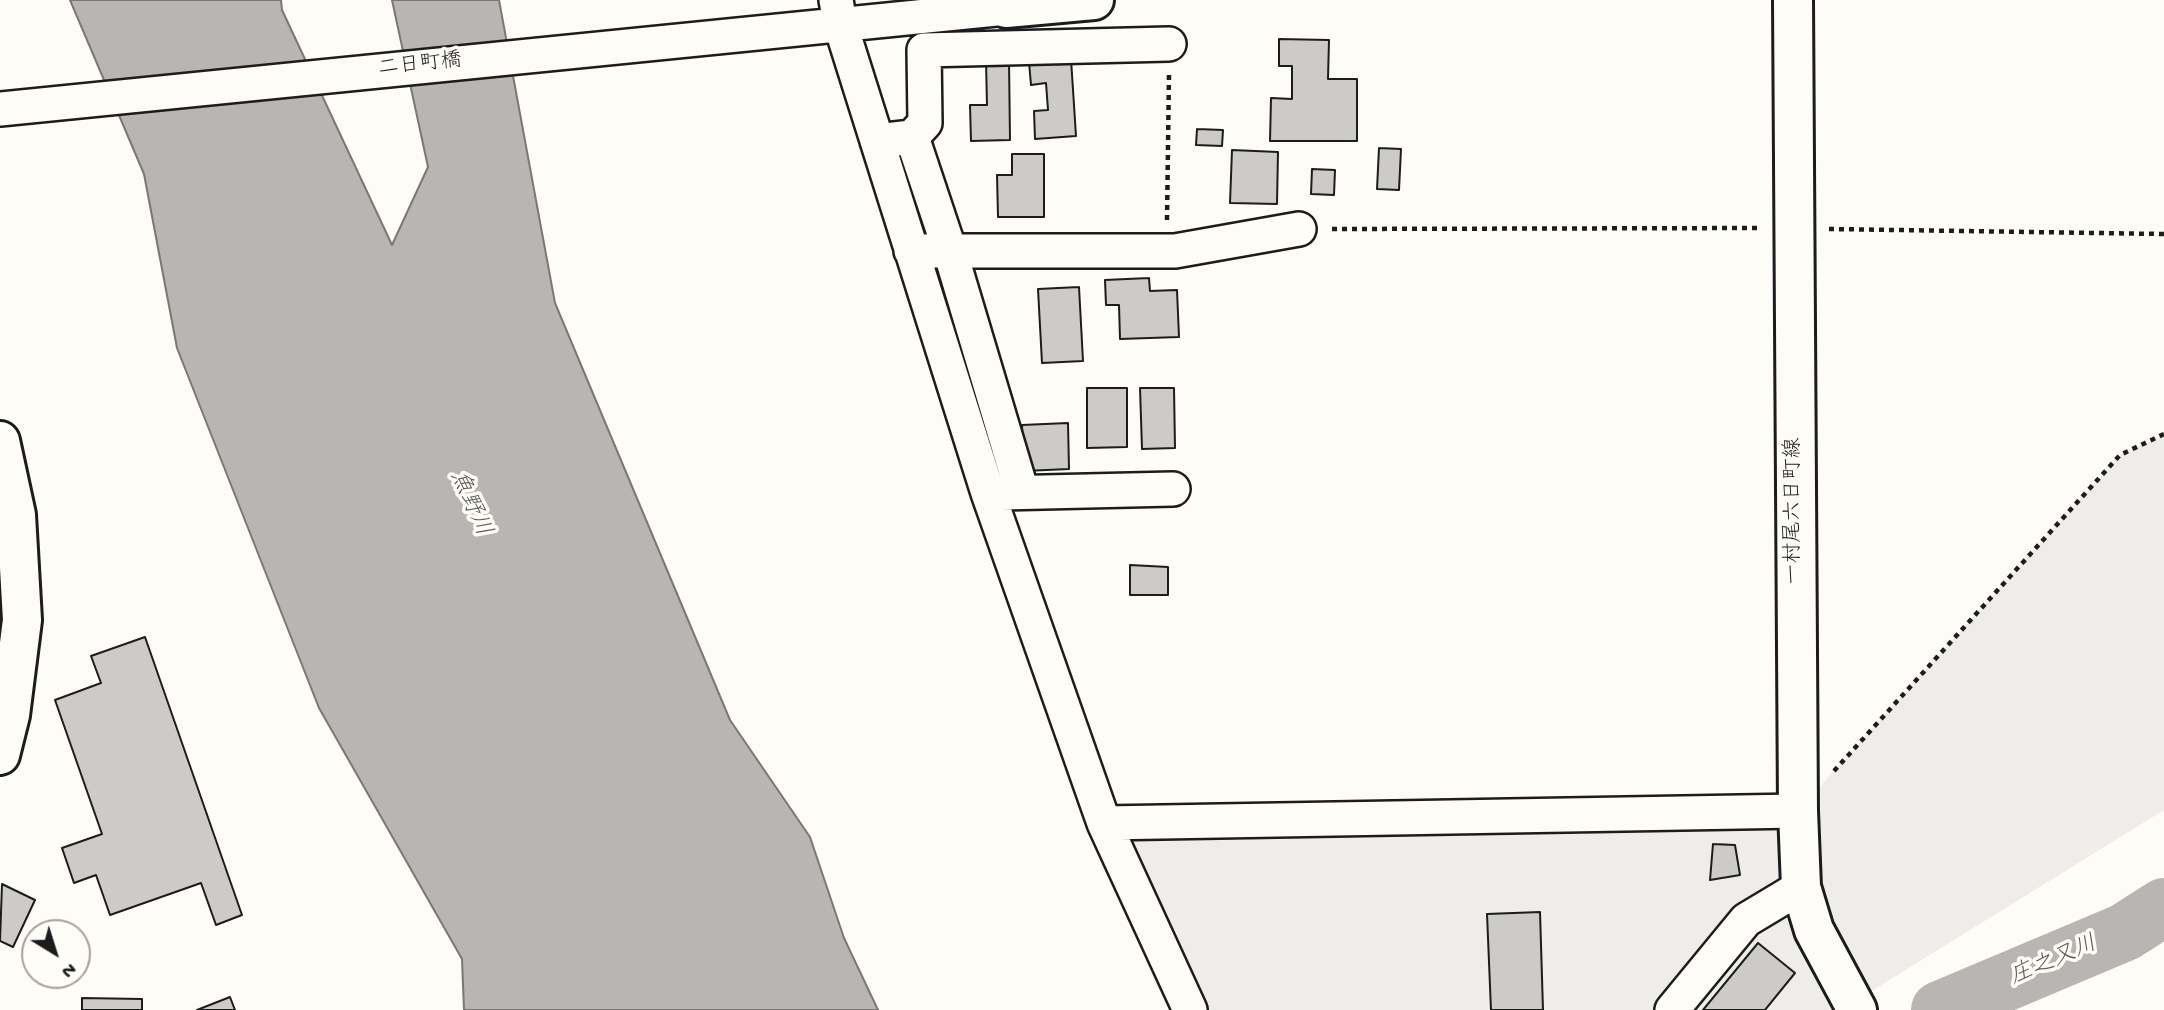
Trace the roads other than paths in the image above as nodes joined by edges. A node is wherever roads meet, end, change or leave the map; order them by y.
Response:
1 (1094, 0) edge
2 (1793, 0) edge
3 (1006, 4) edge
4 (838, 12) edge
5 (1169, 44) road end
6 (0, 109) edge
7 (912, 136) junction
8 (877, 141) junction
9 (1299, 229) road end
10 (911, 251) junction
11 (950, 251) junction
12 (0, 440) edge
13 (1173, 489) dead end
14 (1022, 492) junction
15 (988, 493) junction
16 (0, 755) edge
17 (1798, 811) junction
18 (1104, 823) junction
19 (1801, 887) junction
20 (1854, 1007) edge
21 (1190, 1010) edge
22 (1672, 1010) edge

1 - 3 main road
2 - 17 main road, 一村尾六日町線
3 - 4 street, 二日町橋
4 - 6 street, 二日町橋
4 - 8 street
5 - 7 street
7 - 8 street
7 - 11 street
8 - 10 street
9 - 11 street
10 - 11 street
10 - 15 street
11 - 14 street
12 - 16 main road
13 - 14 street
14 - 15 street
15 - 18 street
17 - 18 street
17 - 19 main road, 一村尾六日町線
18 - 21 street
19 - 20 main road, 一村尾六日町線
19 - 22 street

